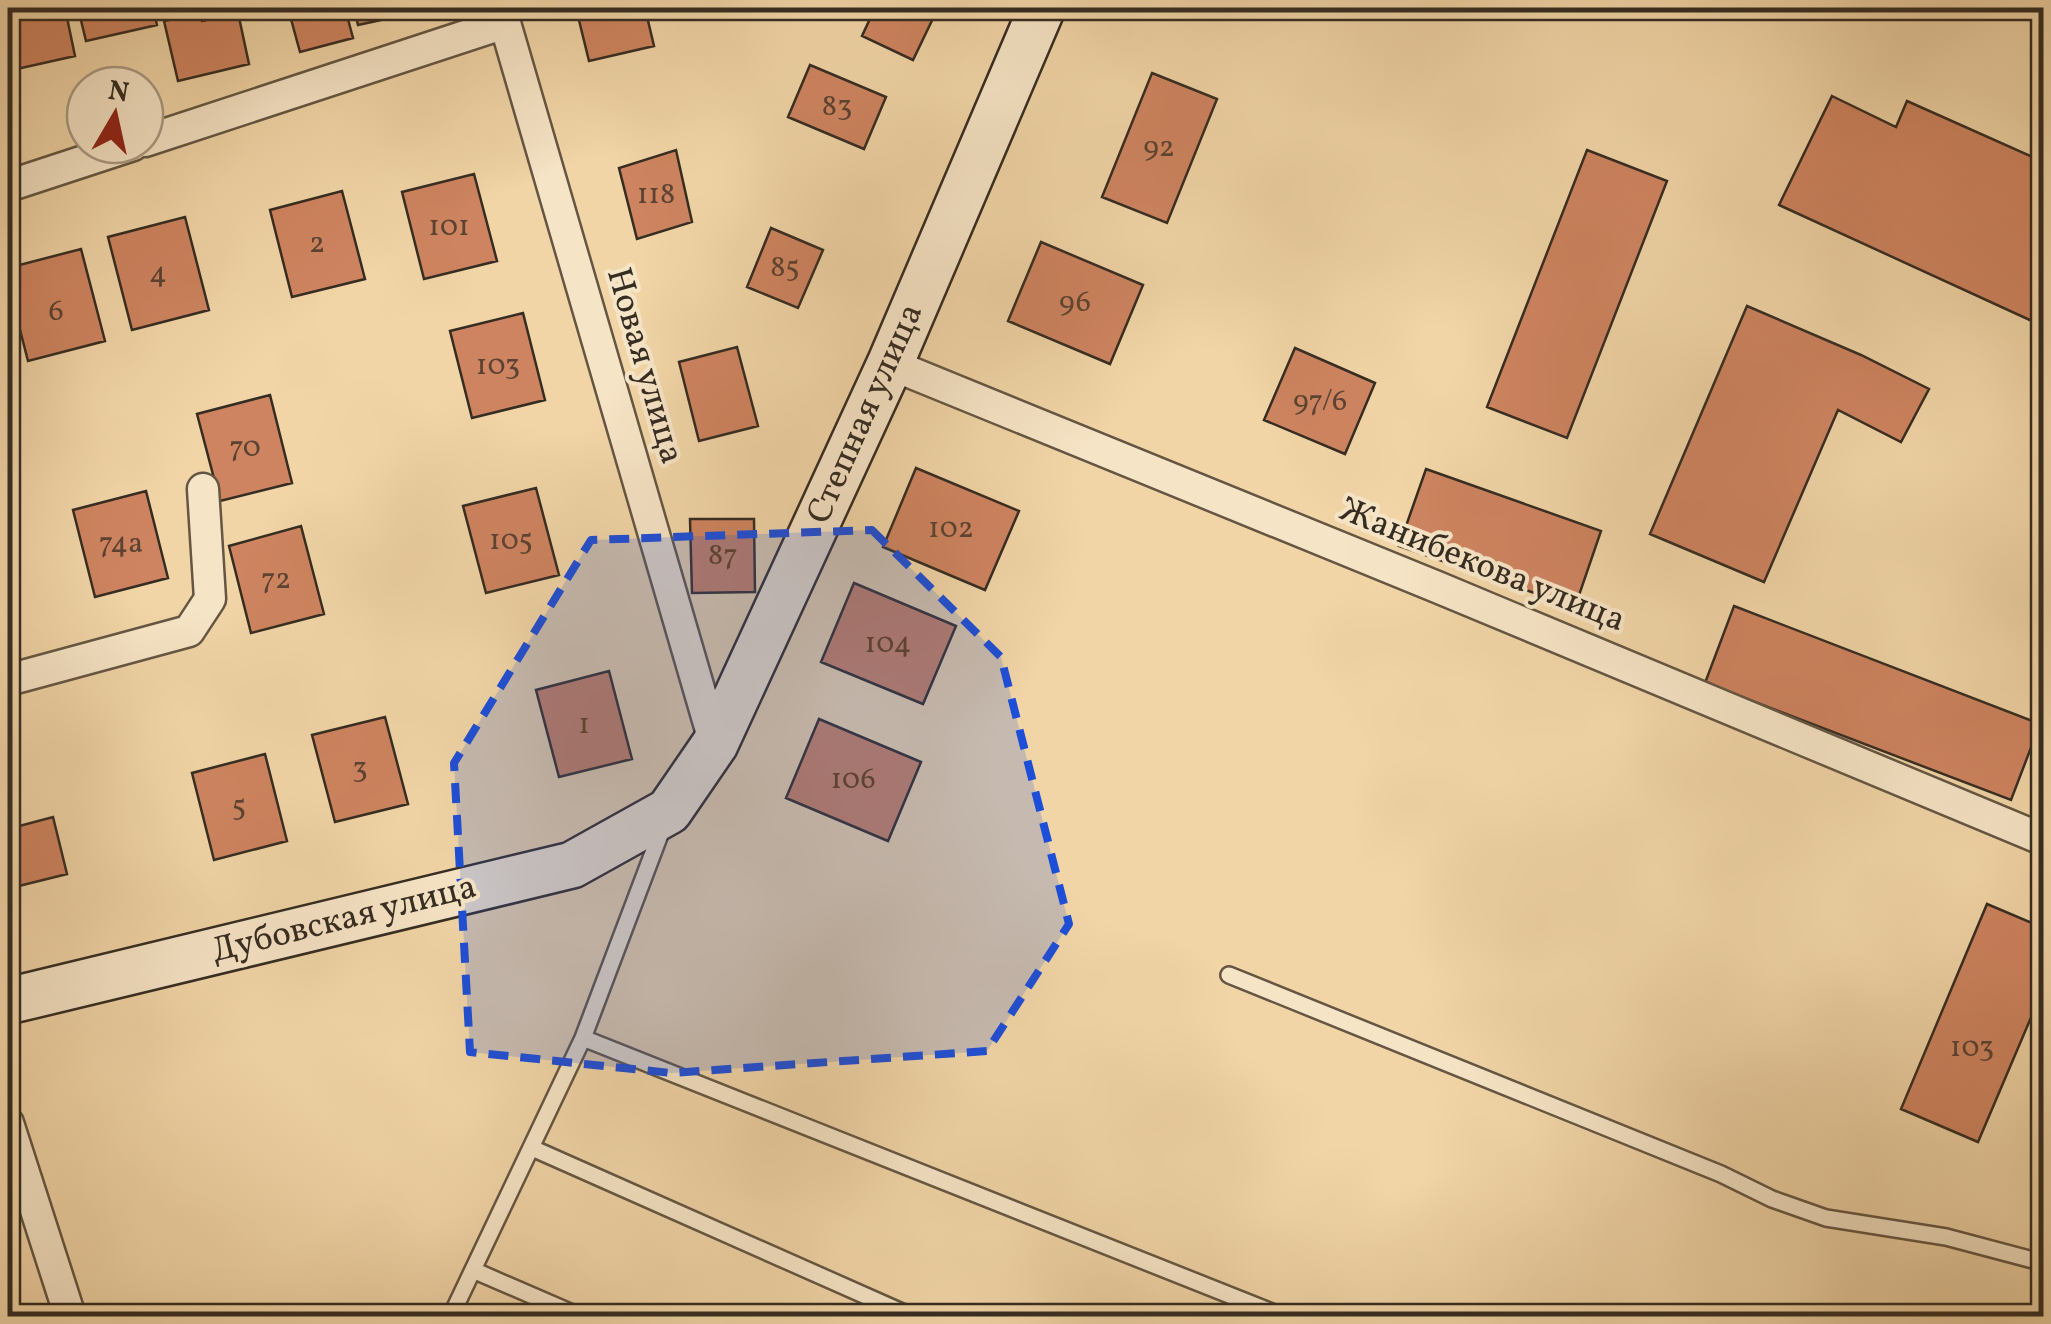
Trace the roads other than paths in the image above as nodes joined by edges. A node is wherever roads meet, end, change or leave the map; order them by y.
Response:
1 (1042, 8) edge
2 (504, 16) edge
3 (165, 134) edge
4 (72, 165) edge
5 (8, 186) edge
6 (890, 364) junction
7 (203, 489) dead end
8 (8, 680) edge
9 (715, 744) junction
10 (669, 811) junction
11 (2044, 840) edge
12 (1228, 976) dead end
13 (8, 1001) edge
14 (583, 1038) junction
15 (8, 1123) edge
16 (532, 1148) junction
17 (2044, 1263) edge
18 (473, 1270) junction
19 (70, 1316) edge
20 (451, 1316) edge
21 (579, 1316) edge
22 (911, 1316) edge
23 (1282, 1316) edge

1 - 6 main road, Степная улица
2 - 3 street
2 - 9 street, Новая улица
4 - 5 street
6 - 9 main road, Степная улица
6 - 11 street, Жанибекова улица
7 - 8 street
9 - 10 main road, Степная улица
10 - 13 main road, Дубовская улица
10 - 14 lane
12 - 17 lane
14 - 16 lane
14 - 23 lane
15 - 19 street
16 - 18 lane
16 - 22 lane
18 - 20 lane
18 - 21 lane

